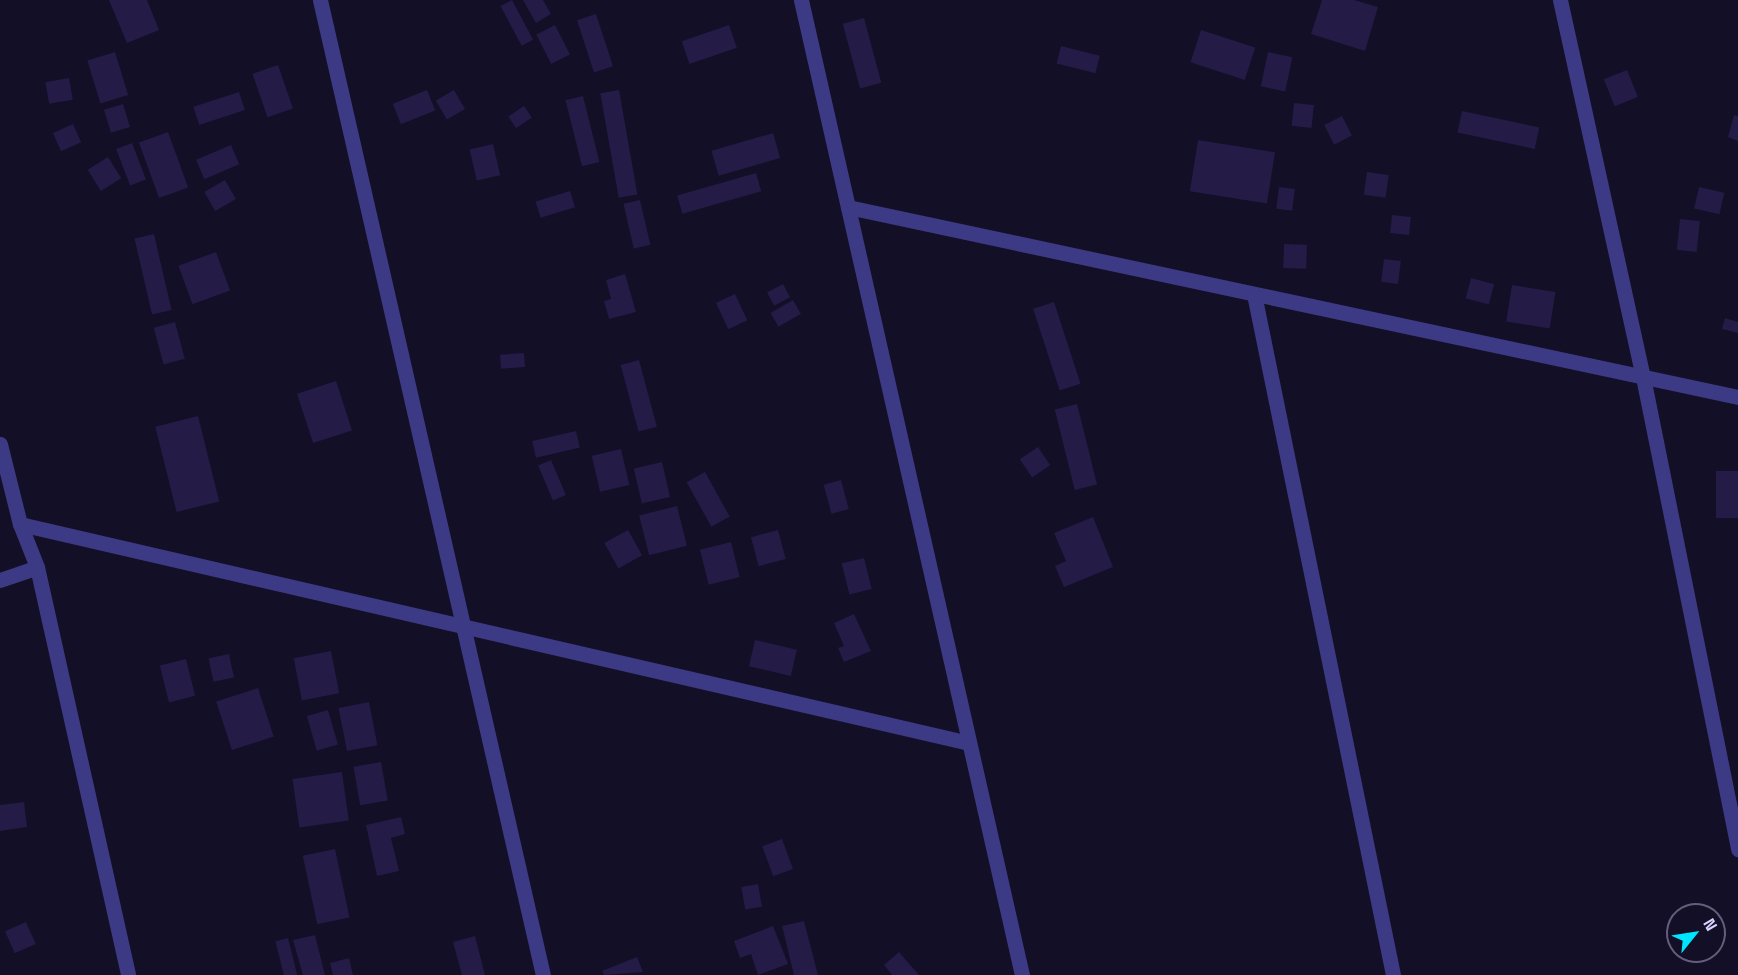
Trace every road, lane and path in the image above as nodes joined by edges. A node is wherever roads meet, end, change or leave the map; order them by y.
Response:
1 (320, 0) edge
2 (801, 0) edge
3 (1560, 0) edge
4 (848, 207) junction
5 (1254, 294) junction
6 (1643, 377) junction
7 (1738, 397) edge
8 (0, 444) edge
9 (20, 524) junction
10 (37, 567) junction
11 (0, 580) edge
12 (463, 626) junction
13 (969, 743) junction
14 (1738, 850) edge
15 (128, 975) edge
16 (543, 975) edge
17 (1022, 975) edge
18 (1393, 975) edge

1 - 12 street
2 - 4 street
3 - 6 street
4 - 5 street
4 - 13 street
5 - 6 street
5 - 18 street
6 - 7 street
6 - 14 street
8 - 9 street
9 - 10 street
9 - 12 street
10 - 11 street
10 - 15 street
12 - 13 street
12 - 16 street
13 - 17 street

